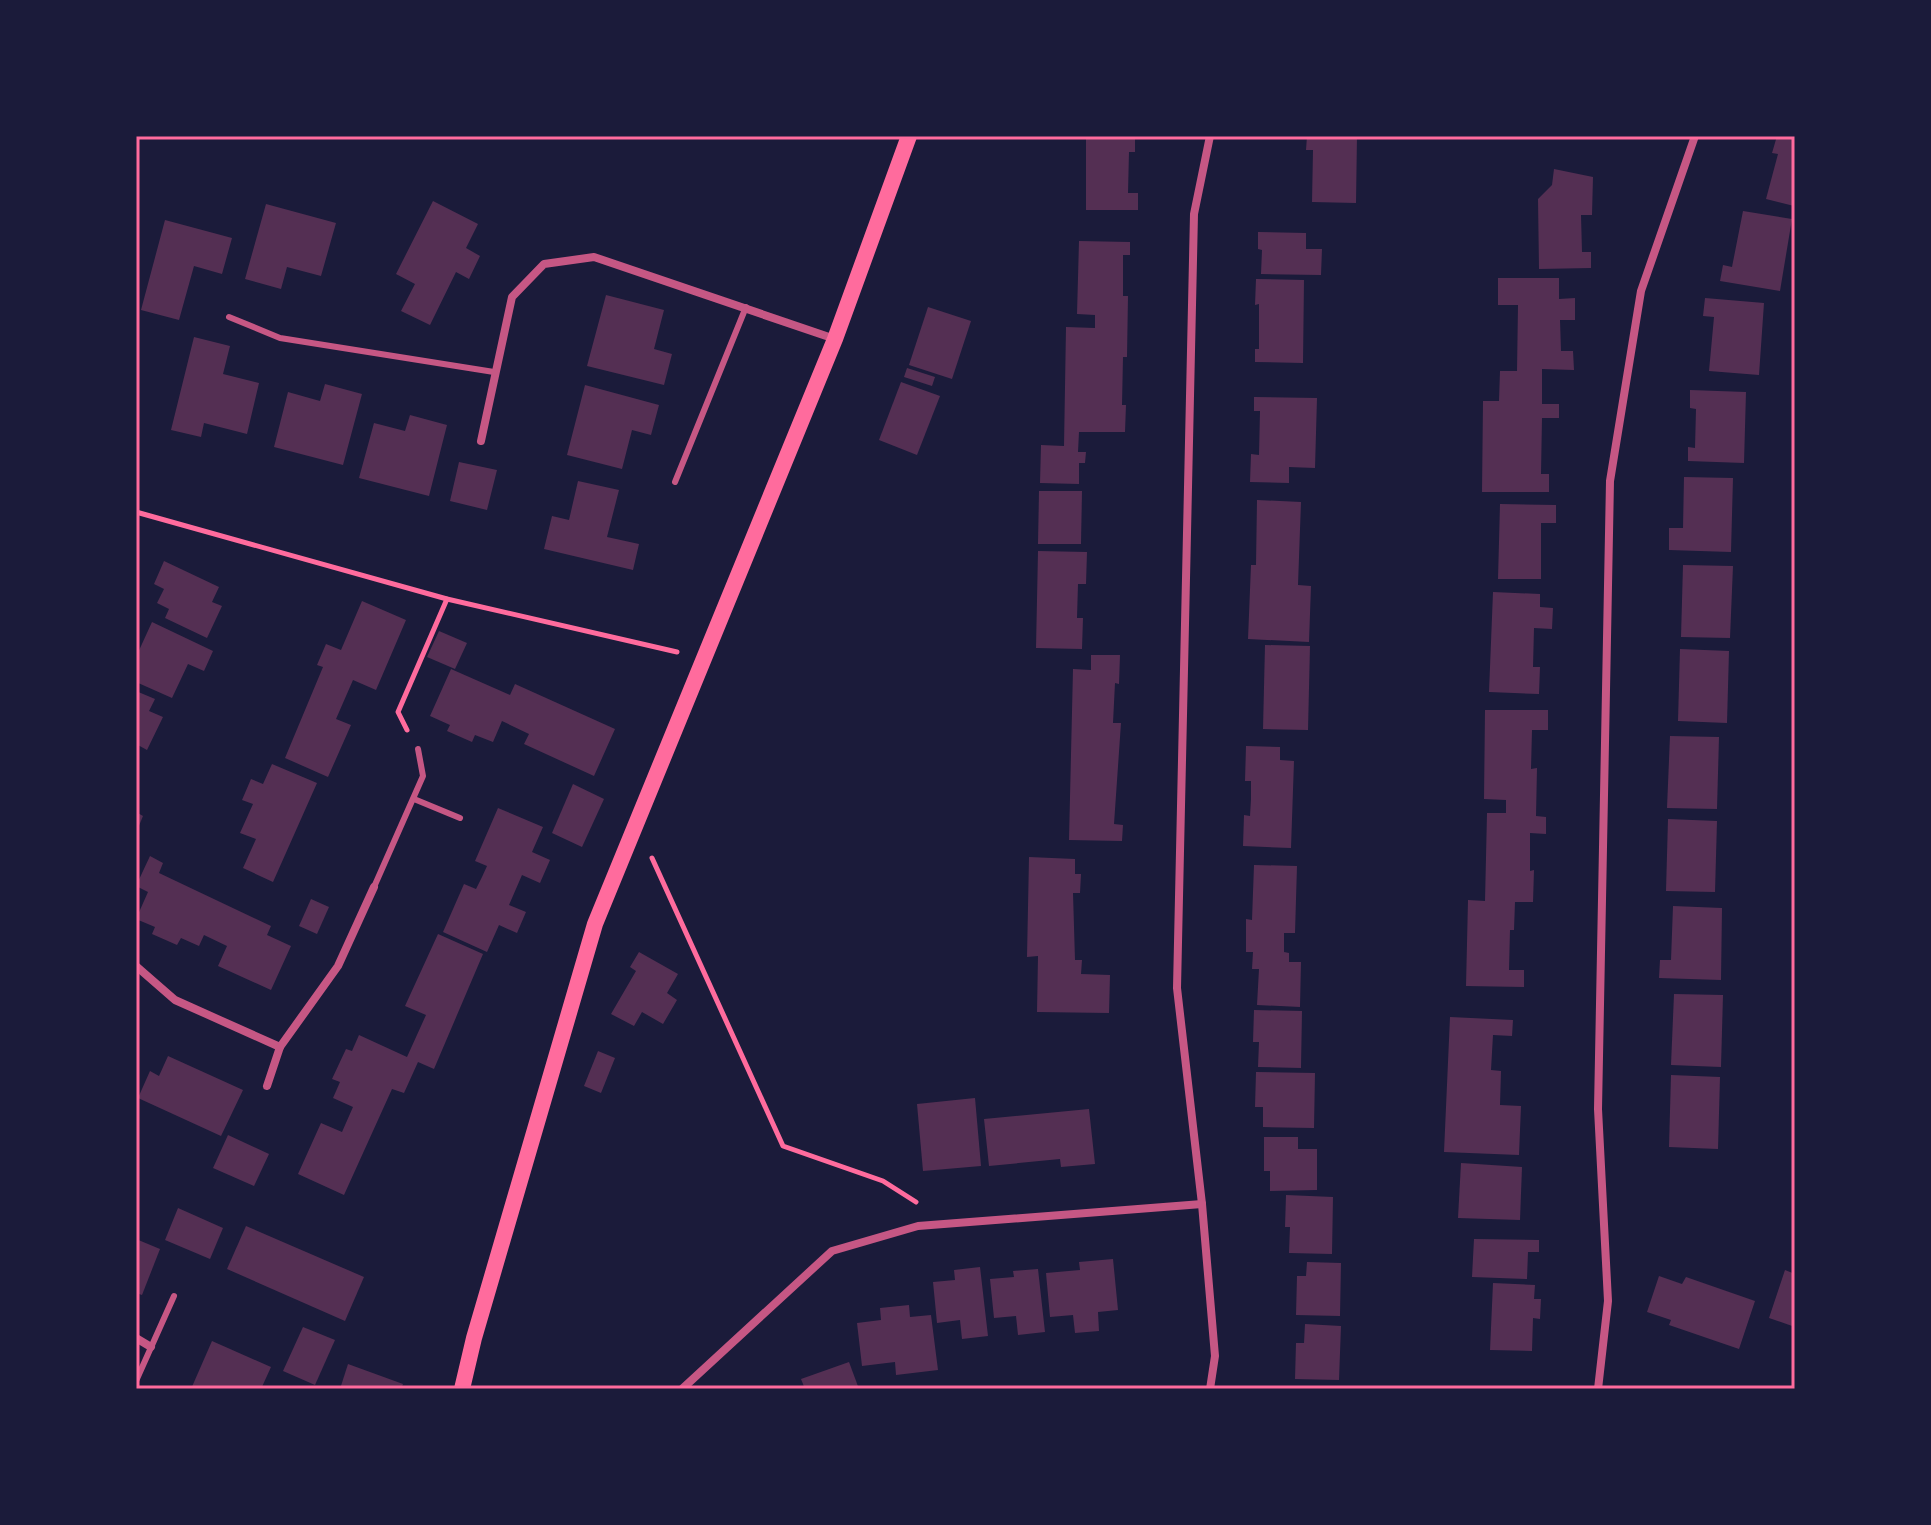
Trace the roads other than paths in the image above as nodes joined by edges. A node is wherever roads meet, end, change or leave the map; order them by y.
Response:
1 (909, 136) edge
2 (1210, 136) edge
3 (1695, 136) edge
4 (746, 307) junction
5 (229, 317) dead end
6 (835, 339) junction
7 (494, 372) junction
8 (481, 441) dead end
9 (675, 482) dead end
10 (418, 749) road end
11 (414, 799) junction
12 (460, 818) dead end
13 (374, 887) joint
14 (136, 966) edge
15 (280, 1047) junction
16 (267, 1086) dead end
17 (1202, 1204) junction
18 (174, 1296) dead end
19 (136, 1338) edge
20 (151, 1347) junction
21 (136, 1381) edge
22 (462, 1389) edge
23 (682, 1389) edge
24 (1210, 1389) edge
25 (1598, 1389) edge

1 - 6 main road
2 - 17 street
3 - 25 street
4 - 6 street
4 - 7 street
4 - 9 lane
5 - 7 lane
6 - 22 main road
7 - 8 street
10 - 11 lane
11 - 12 lane
11 - 13 lane
13 - 15 street
14 - 15 street
15 - 16 street
17 - 23 street
17 - 24 street
18 - 20 lane
19 - 20 street
20 - 21 lane

